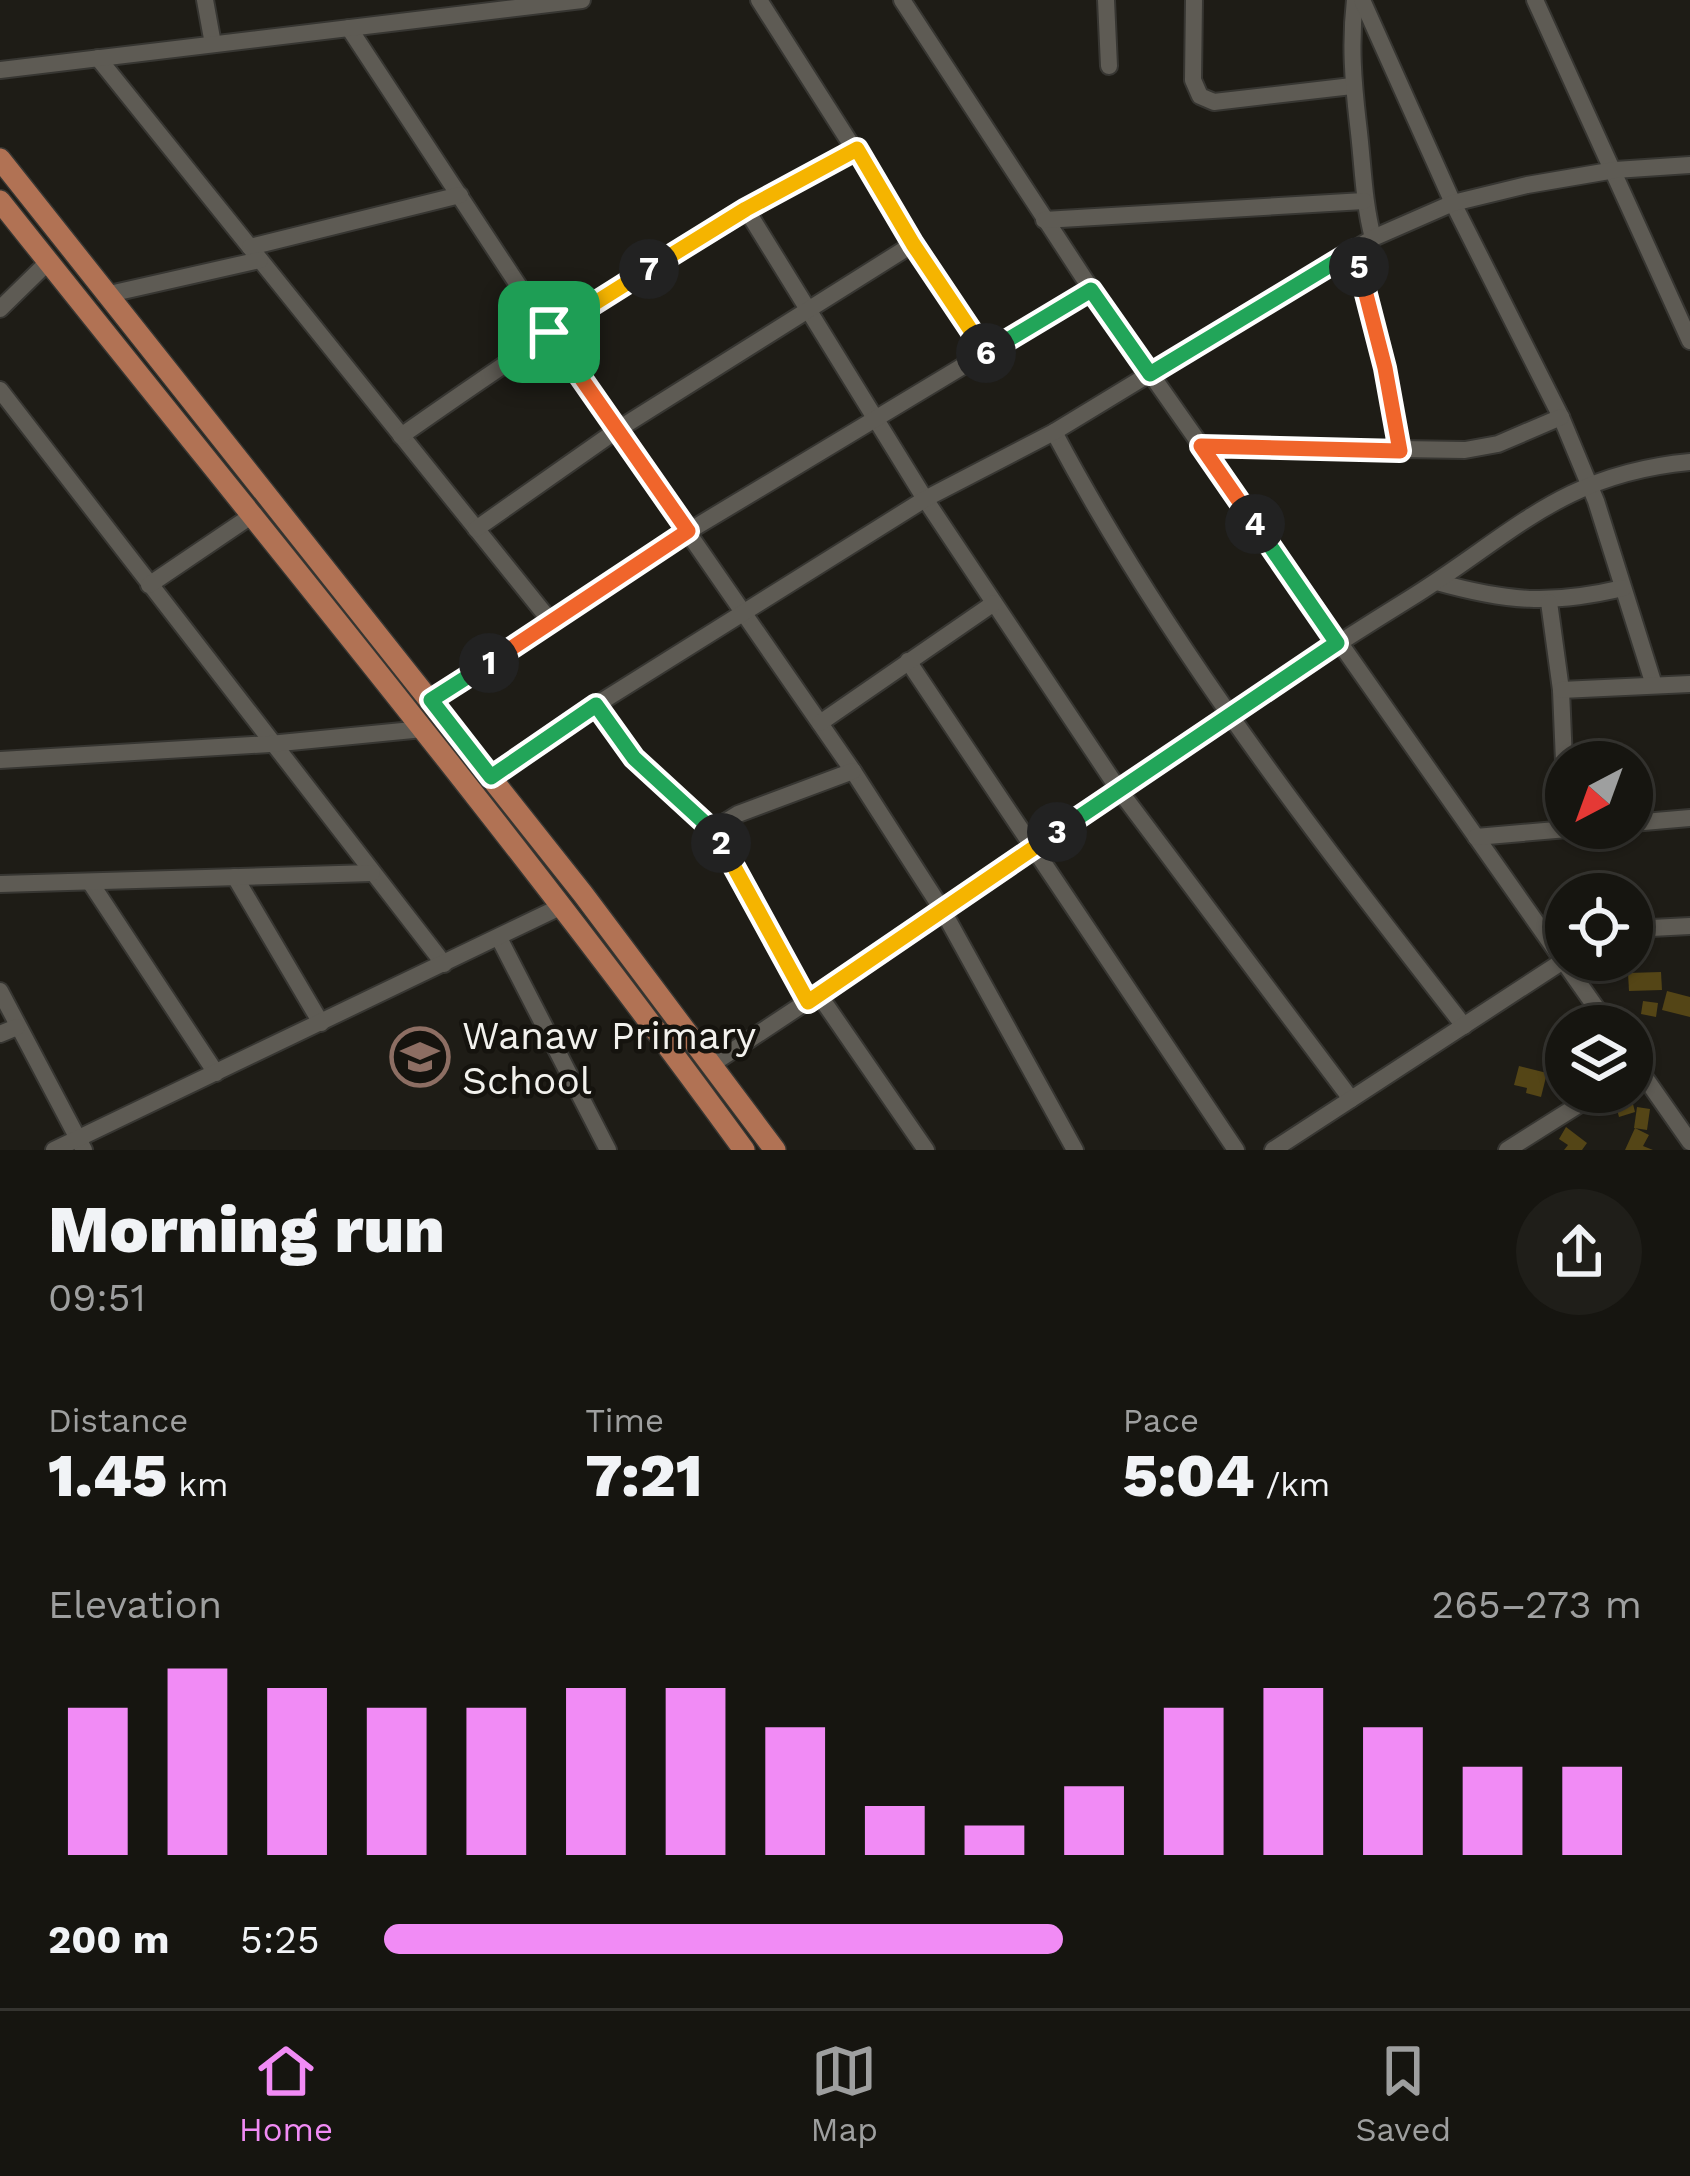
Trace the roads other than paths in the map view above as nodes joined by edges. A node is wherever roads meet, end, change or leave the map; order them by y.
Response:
1 (205, 0) edge
2 (582, 0) edge
3 (759, 0) edge
4 (902, 0) edge
5 (1106, 0) edge
6 (1194, 0) edge
7 (1359, 0) edge
8 (1535, 0) edge
9 (349, 28) junction
10 (213, 44) junction
11 (98, 58) junction
12 (1109, 66) dead end
13 (0, 70) edge
14 (1352, 86) junction
15 (857, 149) junction
16 (0, 159) edge
17 (1690, 165) edge
18 (1616, 170) junction
19 (460, 194) junction
20 (1364, 201) junction
21 (0, 202) edge
22 (1453, 203) junction
23 (746, 209) junction
24 (1044, 220) junction
25 (1373, 238) junction
26 (913, 244) junction
27 (1355, 250) junction
28 (255, 254) junction
29 (48, 262) junction
30 (1091, 290) junction
31 (105, 295) junction
32 (0, 309) edge
33 (808, 310) junction
34 (549, 332) junction
35 (1690, 341) edge
36 (984, 353) junction
37 (1150, 374) junction
38 (0, 390) edge
39 (1561, 417) junction
40 (876, 418) junction
41 (617, 430) junction
42 (1054, 432) junction
43 (401, 436) junction
44 (1201, 446) junction
45 (1400, 451) junction
46 (1690, 462) edge
47 (1587, 483) junction
48 (925, 500) junction
49 (254, 514) junction
50 (476, 529) junction
51 (688, 531) junction
52 (1437, 582) junction
53 (149, 585) junction
54 (1623, 588) junction
55 (1549, 602) junction
56 (994, 603) junction
57 (745, 615) junction
58 (552, 623) junction
59 (1337, 643) junction
60 (908, 661) junction
61 (1690, 684) edge
62 (1654, 685) junction
63 (1561, 690) junction
64 (431, 700) junction
65 (596, 705) junction
66 (1230, 714) junction
67 (820, 723) junction
68 (422, 729) junction
69 (1563, 741) edge
70 (270, 744) junction
71 (0, 760) edge
72 (853, 771) junction
73 (491, 777) junction
74 (1119, 790) junction
75 (1690, 818) edge
76 (1653, 822) edge
77 (1545, 831) edge
78 (719, 836) junction
79 (1476, 837) junction
80 (1035, 847) junction
81 (372, 873) junction
82 (236, 877) junction
83 (90, 882) junction
84 (0, 884) edge
85 (562, 906) junction
86 (943, 910) junction
87 (1690, 926) edge
88 (1653, 928) edge
89 (1545, 932) edge
90 (500, 938) junction
91 (444, 964) junction
92 (1545, 973) edge
93 (0, 991) edge
94 (814, 999) junction
95 (321, 1023) junction
96 (1464, 1026) junction
97 (9, 1030) edge
98 (712, 1064) junction
99 (216, 1072) junction
100 (1653, 1092) edge
101 (1351, 1100) junction
102 (1566, 1113) edge
103 (1690, 1142) edge
104 (81, 1144) edge
105 (54, 1150) edge
106 (608, 1150) edge
107 (744, 1150) edge
108 (775, 1150) edge
109 (926, 1150) edge
110 (1075, 1150) edge
111 (1236, 1150) edge
112 (1273, 1150) edge
113 (1507, 1150) edge

1 - 10 street
2 - 9 street
3 - 15 street
4 - 24 street
5 - 12 street
6 - 14 street
7 - 14 street
7 - 22 street
8 - 18 street
9 - 10 street
9 - 19 street
10 - 11 street
11 - 13 street
11 - 28 street
14 - 20 street
15 - 23 street
15 - 26 street
16 - 31 main road
17 - 18 street
18 - 22 street
18 - 35 street
19 - 28 street
19 - 34 street
20 - 24 street
20 - 25 street
21 - 29 main road
22 - 25 street
22 - 39 street
23 - 33 street
23 - 34 street
24 - 30 street
25 - 27 street
26 - 33 street
26 - 36 street
27 - 37 street
27 - 45 street
28 - 31 street
28 - 43 street
29 - 32 street
29 - 49 main road
30 - 36 street
30 - 37 street
31 - 64 main road
33 - 40 street
33 - 41 street
34 - 41 street
34 - 43 street
36 - 40 street
37 - 42 street
37 - 44 street
38 - 53 street
39 - 45 street
39 - 47 street
40 - 48 street
40 - 51 street
41 - 50 street
41 - 51 street
42 - 48 street
42 - 66 street
43 - 50 street
44 - 45 street
44 - 59 street
46 - 47 street
47 - 52 street
47 - 54 street
48 - 56 street
48 - 57 street
49 - 53 street
49 - 68 main road
50 - 58 street
51 - 57 street
51 - 58 street
52 - 55 street
52 - 59 street
53 - 70 street
54 - 55 street
54 - 62 street
55 - 63 street
56 - 60 street
56 - 74 street
57 - 65 street
57 - 67 street
58 - 64 street
59 - 66 street
59 - 79 street
60 - 67 street
60 - 80 street
61 - 62 street
62 - 63 street
63 - 69 street
64 - 73 main road
65 - 73 street
65 - 78 street
66 - 74 street
66 - 96 street
67 - 72 street
68 - 70 street
68 - 85 main road
70 - 71 street
70 - 81 street
72 - 78 street
72 - 86 street
73 - 98 main road
74 - 80 street
74 - 101 street
75 - 76 street
77 - 79 street
78 - 94 street
79 - 89 street
80 - 86 street
80 - 111 street
81 - 82 street
81 - 91 street
82 - 83 street
82 - 95 street
83 - 84 street
83 - 99 street
85 - 90 street
85 - 107 main road
86 - 94 street
86 - 110 street
87 - 88 street
90 - 91 street
90 - 106 street
91 - 95 street
92 - 96 street
93 - 97 street
94 - 98 street
94 - 109 street
95 - 99 street
96 - 101 street
97 - 104 street
98 - 108 main road
99 - 104 street
100 - 103 street
101 - 112 street
102 - 113 street
104 - 105 street

